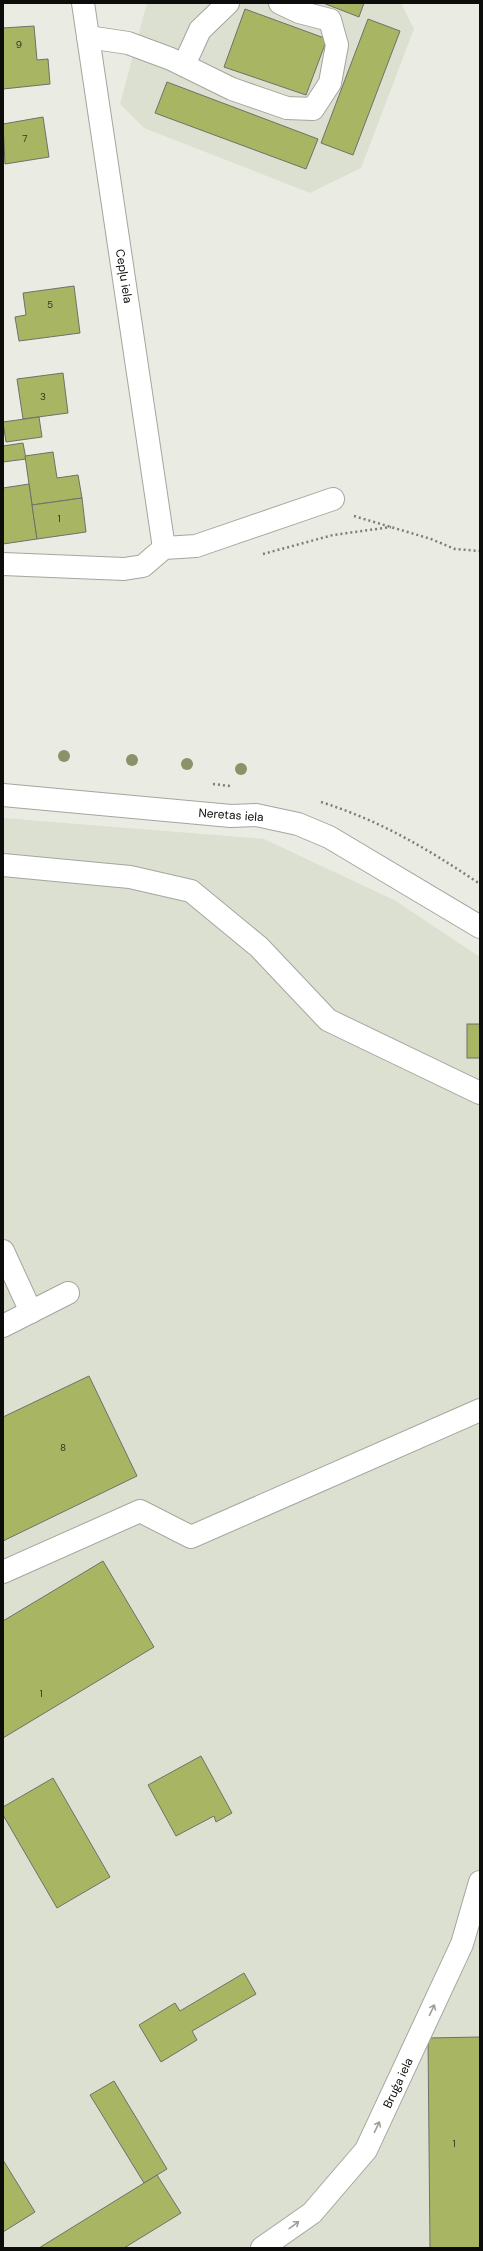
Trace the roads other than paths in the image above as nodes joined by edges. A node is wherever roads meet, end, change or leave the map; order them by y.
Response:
1 (83, 3) edge
2 (228, 3) edge
3 (280, 3) edge
4 (88, 37) junction
5 (184, 65) junction
6 (333, 499) road end
7 (164, 548) junction
8 (3, 564) edge
9 (3, 795) edge
10 (3, 865) edge
11 (480, 927) edge
12 (480, 1093) edge
13 (3, 1252) edge
14 (68, 1293) dead end
15 (31, 1312) junction
16 (3, 1326) edge
17 (480, 1410) edge
18 (3, 1572) edge
19 (480, 1882) edge
20 (262, 2248) edge

1 - 4 street, Cepļu iela
2 - 5 street
3 - 5 street
4 - 5 street
4 - 7 street, Cepļu iela
6 - 7 street
7 - 8 street
9 - 11 street, Neretas iela
10 - 12 street
13 - 15 street
14 - 15 street
15 - 16 street
17 - 18 street
20 -> 19 street, Bruģa iela

